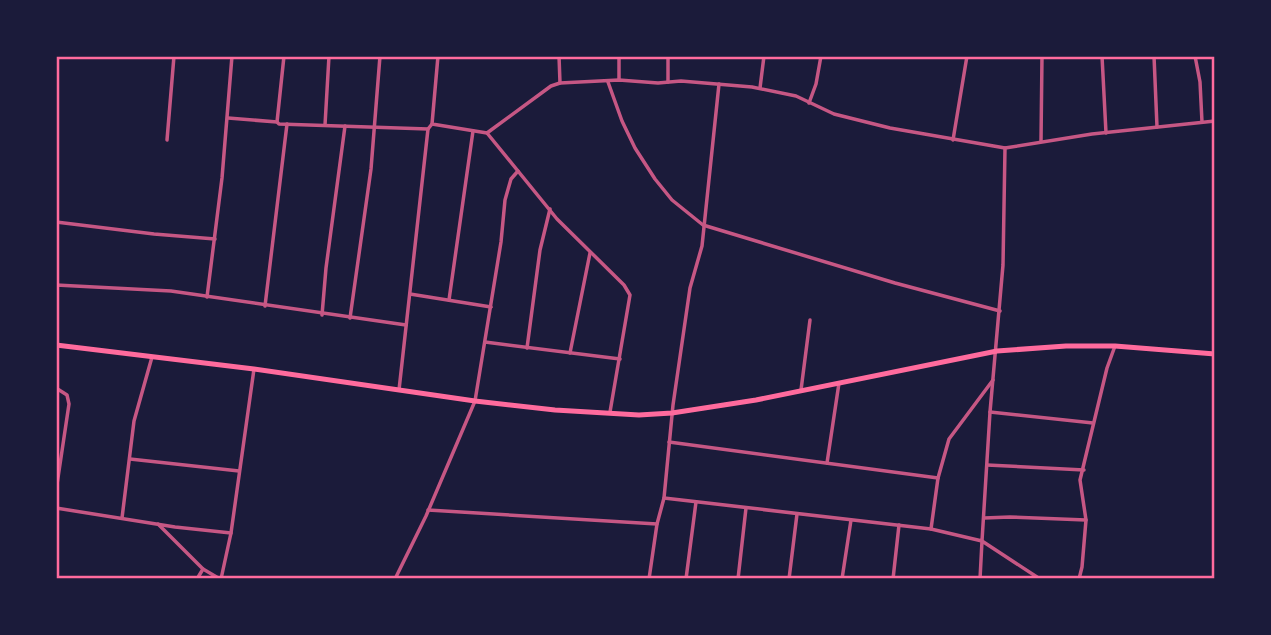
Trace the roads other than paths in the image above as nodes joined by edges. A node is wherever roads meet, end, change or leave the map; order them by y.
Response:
1 (174, 56) edge
2 (232, 56) edge
3 (284, 56) edge
4 (329, 56) edge
5 (380, 56) edge
6 (438, 56) edge
7 (559, 56) edge
8 (619, 56) edge
9 (668, 56) edge
10 (764, 56) edge
11 (821, 56) edge
12 (967, 56) edge
13 (1042, 56) edge
14 (1102, 56) edge
15 (1154, 56) edge
16 (1195, 56) edge
17 (619, 80) junction
18 (608, 82) junction
19 (668, 82) junction
20 (560, 83) junction
21 (719, 84) junction
22 (760, 88) junction
23 (809, 103) junction
24 (228, 118) junction
25 (1215, 121) edge
26 (277, 122) junction
27 (1202, 122) junction
28 (287, 124) junction
29 (432, 124) junction
30 (325, 125) junction
31 (345, 126) junction
32 (1157, 127) junction
33 (375, 128) junction
34 (428, 129) junction
35 (473, 131) junction
36 (487, 133) junction
37 (1106, 133) junction
38 (167, 140) dead end
39 (953, 140) junction
40 (1041, 141) junction
41 (1005, 148) junction
42 (518, 171) junction
43 (550, 209) junction
44 (56, 222) edge
45 (703, 225) junction
46 (215, 239) junction
47 (590, 253) junction
48 (56, 285) edge
49 (410, 295) junction
50 (207, 297) junction
51 (449, 300) junction
52 (265, 306) junction
53 (491, 307) junction
54 (1000, 311) junction
55 (322, 315) junction
56 (349, 319) junction
57 (810, 320) dead end
58 (406, 325) junction
59 (485, 342) junction
60 (56, 345) edge
61 (1115, 346) junction
62 (527, 348) junction
63 (997, 351) junction
64 (570, 353) junction
65 (1215, 354) edge
66 (152, 357) junction
67 (620, 359) junction
68 (254, 369) junction
69 (995, 376) junction
70 (839, 383) junction
71 (56, 388) edge
72 (398, 390) junction
73 (801, 390) junction
74 (475, 401) junction
75 (990, 412) junction
76 (672, 413) junction
77 (610, 414) junction
78 (1093, 423) junction
79 (669, 442) junction
80 (58, 452) edge
81 (130, 459) junction
82 (827, 463) junction
83 (987, 465) junction
84 (1084, 470) junction
85 (239, 471) junction
86 (938, 478) junction
87 (56, 491) edge
88 (664, 498) junction
89 (696, 502) junction
90 (56, 508) edge
91 (746, 508) junction
92 (428, 510) junction
93 (797, 513) junction
94 (122, 518) junction
95 (984, 518) junction
96 (851, 520) junction
97 (1086, 520) junction
98 (158, 524) junction
99 (657, 524) junction
100 (899, 525) junction
101 (931, 529) junction
102 (231, 533) junction
103 (982, 541) junction
104 (203, 569) junction
105 (197, 579) edge
106 (221, 579) edge
107 (396, 579) edge
108 (649, 579) edge
109 (686, 579) edge
110 (738, 579) edge
111 (789, 579) edge
112 (842, 579) edge
113 (893, 579) edge
114 (979, 579) edge
115 (1040, 579) edge
116 (1079, 579) edge

1 - 38 street
2 - 24 street
3 - 26 street
4 - 30 street
5 - 33 street
6 - 29 street
7 - 20 street
8 - 17 street
9 - 19 street
10 - 22 street
11 - 23 street
12 - 39 street
13 - 40 street
14 - 37 street
15 - 32 street
16 - 27 street
17 - 18 street
17 - 19 street
18 - 20 street
18 - 45 street
19 - 21 street
20 - 36 street
21 - 22 street
21 - 45 street
22 - 23 street
23 - 39 street
24 - 26 street
24 - 46 street
25 - 27 street
26 - 28 street
27 - 32 street
28 - 30 street
28 - 52 street
29 - 34 street
29 - 35 street
30 - 31 street
31 - 33 street
31 - 55 street
32 - 37 street
33 - 34 street
33 - 56 street
34 - 49 street
35 - 36 street
35 - 51 street
36 - 42 street
37 - 40 street
39 - 41 street
40 - 41 street
41 - 54 street
42 - 43 street
42 - 53 street
43 - 47 street
43 - 62 street
44 - 46 street
45 - 54 street
45 - 76 street
46 - 50 street
47 - 64 street
47 - 67 street
48 - 50 street
49 - 51 street
49 - 58 street
50 - 52 street
51 - 53 street
52 - 55 street
53 - 59 street
54 - 63 street
55 - 56 street
56 - 58 street
57 - 73 street
58 - 72 street
59 - 62 street
59 - 74 street
60 - 66 highway
61 - 63 highway
61 - 65 highway
61 - 78 street
62 - 64 street
63 - 69 street
63 - 70 highway
64 - 67 street
66 - 68 highway
66 - 81 street
67 - 77 street
68 - 72 highway
68 - 85 street
69 - 75 street
69 - 86 street
70 - 73 highway
70 - 82 street
71 - 80 street
72 - 74 highway
73 - 76 highway
74 - 77 highway
74 - 92 street
75 - 78 street
75 - 83 street
76 - 77 highway
76 - 79 street
78 - 84 street
79 - 82 street
79 - 88 street
80 - 87 street
81 - 85 street
81 - 94 street
82 - 86 street
83 - 84 street
83 - 95 street
84 - 97 street
85 - 102 street
86 - 101 street
88 - 89 street
88 - 99 street
89 - 91 street
89 - 109 street
90 - 94 street
91 - 93 street
91 - 110 street
92 - 99 street
92 - 107 street
93 - 96 street
93 - 111 street
94 - 98 street
95 - 97 street
95 - 103 street
96 - 100 street
96 - 112 street
97 - 116 street
98 - 102 street
98 - 104 street
99 - 108 street
100 - 101 street
100 - 113 street
101 - 103 street
102 - 106 street
103 - 114 street
103 - 115 street
104 - 105 street
104 - 106 street

